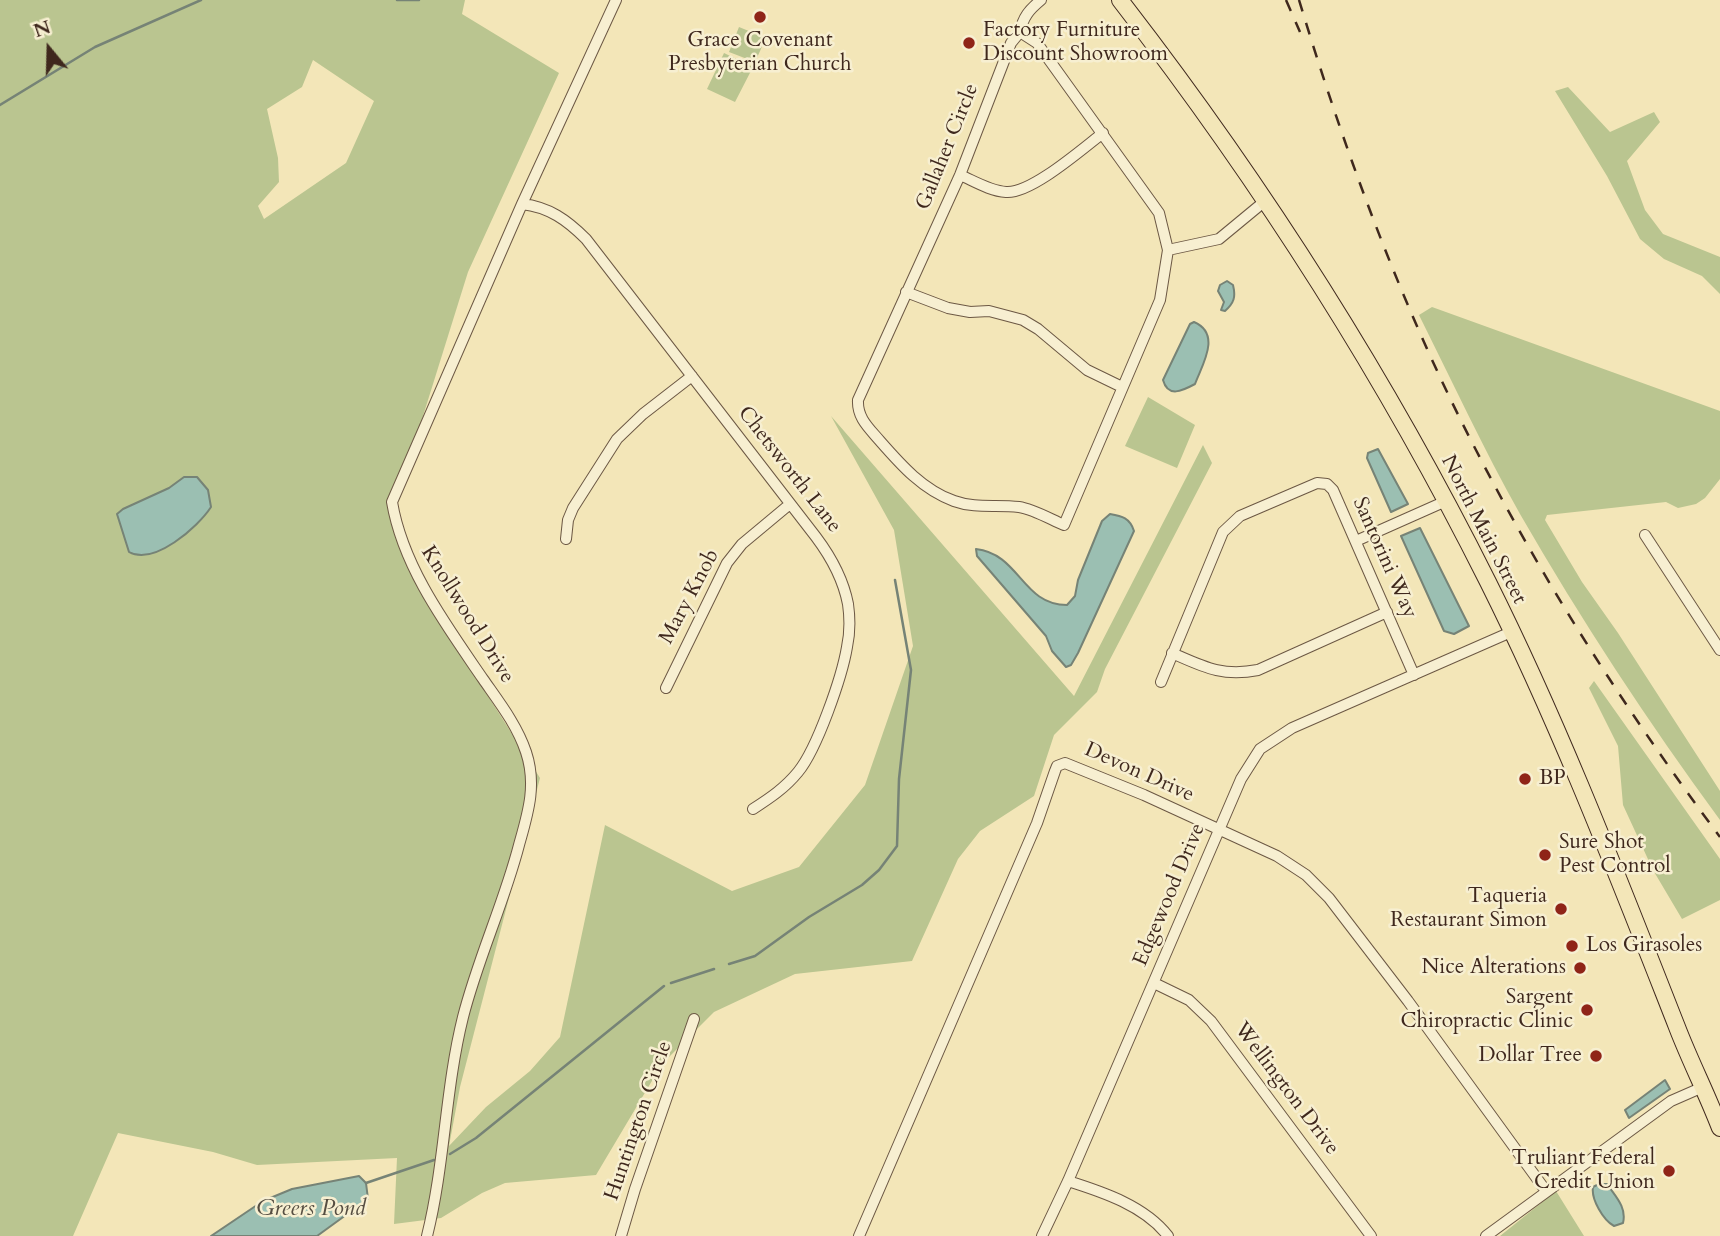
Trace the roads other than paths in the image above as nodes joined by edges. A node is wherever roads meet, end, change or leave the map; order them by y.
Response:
1 (615, 0) edge
2 (1041, 0) edge
3 (1120, 0) edge
4 (1020, 33) junction
5 (1103, 134) junction
6 (960, 175) junction
7 (1265, 201) junction
8 (522, 204) junction
9 (1168, 250) junction
10 (906, 292) junction
11 (692, 376) junction
12 (1122, 387) junction
13 (1446, 502) junction
14 (790, 504) junction
15 (1645, 535) dead end
16 (566, 539) dead end
17 (1356, 541) junction
18 (1387, 612) junction
19 (1511, 632) junction
20 (1720, 650) edge
21 (1172, 653) junction
22 (1414, 675) junction
23 (1161, 682) dead end
24 (666, 688) dead end
25 (753, 809) dead end
26 (1219, 829) junction
27 (1154, 983) junction
28 (694, 1019) dead end
29 (1703, 1087) junction
30 (1720, 1128) edge
31 (1068, 1181) junction
32 (1546, 1191) junction
33 (427, 1236) edge
34 (621, 1236) edge
35 (859, 1236) edge
36 (1042, 1236) edge
37 (1168, 1236) edge
38 (1371, 1236) edge
39 (1486, 1236) edge

1 - 8 street, Knollwood Drive
2 - 4 street
3 - 7 main road, North Main Street
4 - 5 street, Gallaher Circle
4 - 6 street, Gallaher Circle
5 - 6 street
5 - 9 street, Gallaher Circle
6 - 10 street, Gallaher Circle
7 - 9 street
7 - 13 main road, North Main Street
8 - 11 street, Chetsworth Lane
8 - 33 street, Knollwood Drive
9 - 12 street, Gallaher Circle
10 - 12 street
10 - 12 street, Gallaher Circle
11 - 14 street, Chetsworth Lane
11 - 16 street
13 - 17 street
13 - 19 main road, North Main Street
14 - 24 street, Mary Knob
14 - 25 street, Chetsworth Lane
15 - 20 street
17 - 18 street, Santorini Way
17 - 21 street, Santorini Way
18 - 21 street
18 - 22 street, Santorini Way
19 - 22 street, Edgewood Drive
19 - 29 main road, North Main Street
21 - 23 street, Santorini Way
22 - 26 street, Edgewood Drive
26 - 27 street, Edgewood Drive
26 - 32 street, Devon Drive
26 - 35 street, Devon Drive
27 - 31 street, Edgewood Drive
27 - 38 street, Wellington Drive
28 - 34 street, Huntington Circle
29 - 30 main road, North Main Street
29 - 32 street
31 - 36 street, Edgewood Drive
31 - 37 street
32 - 39 street

